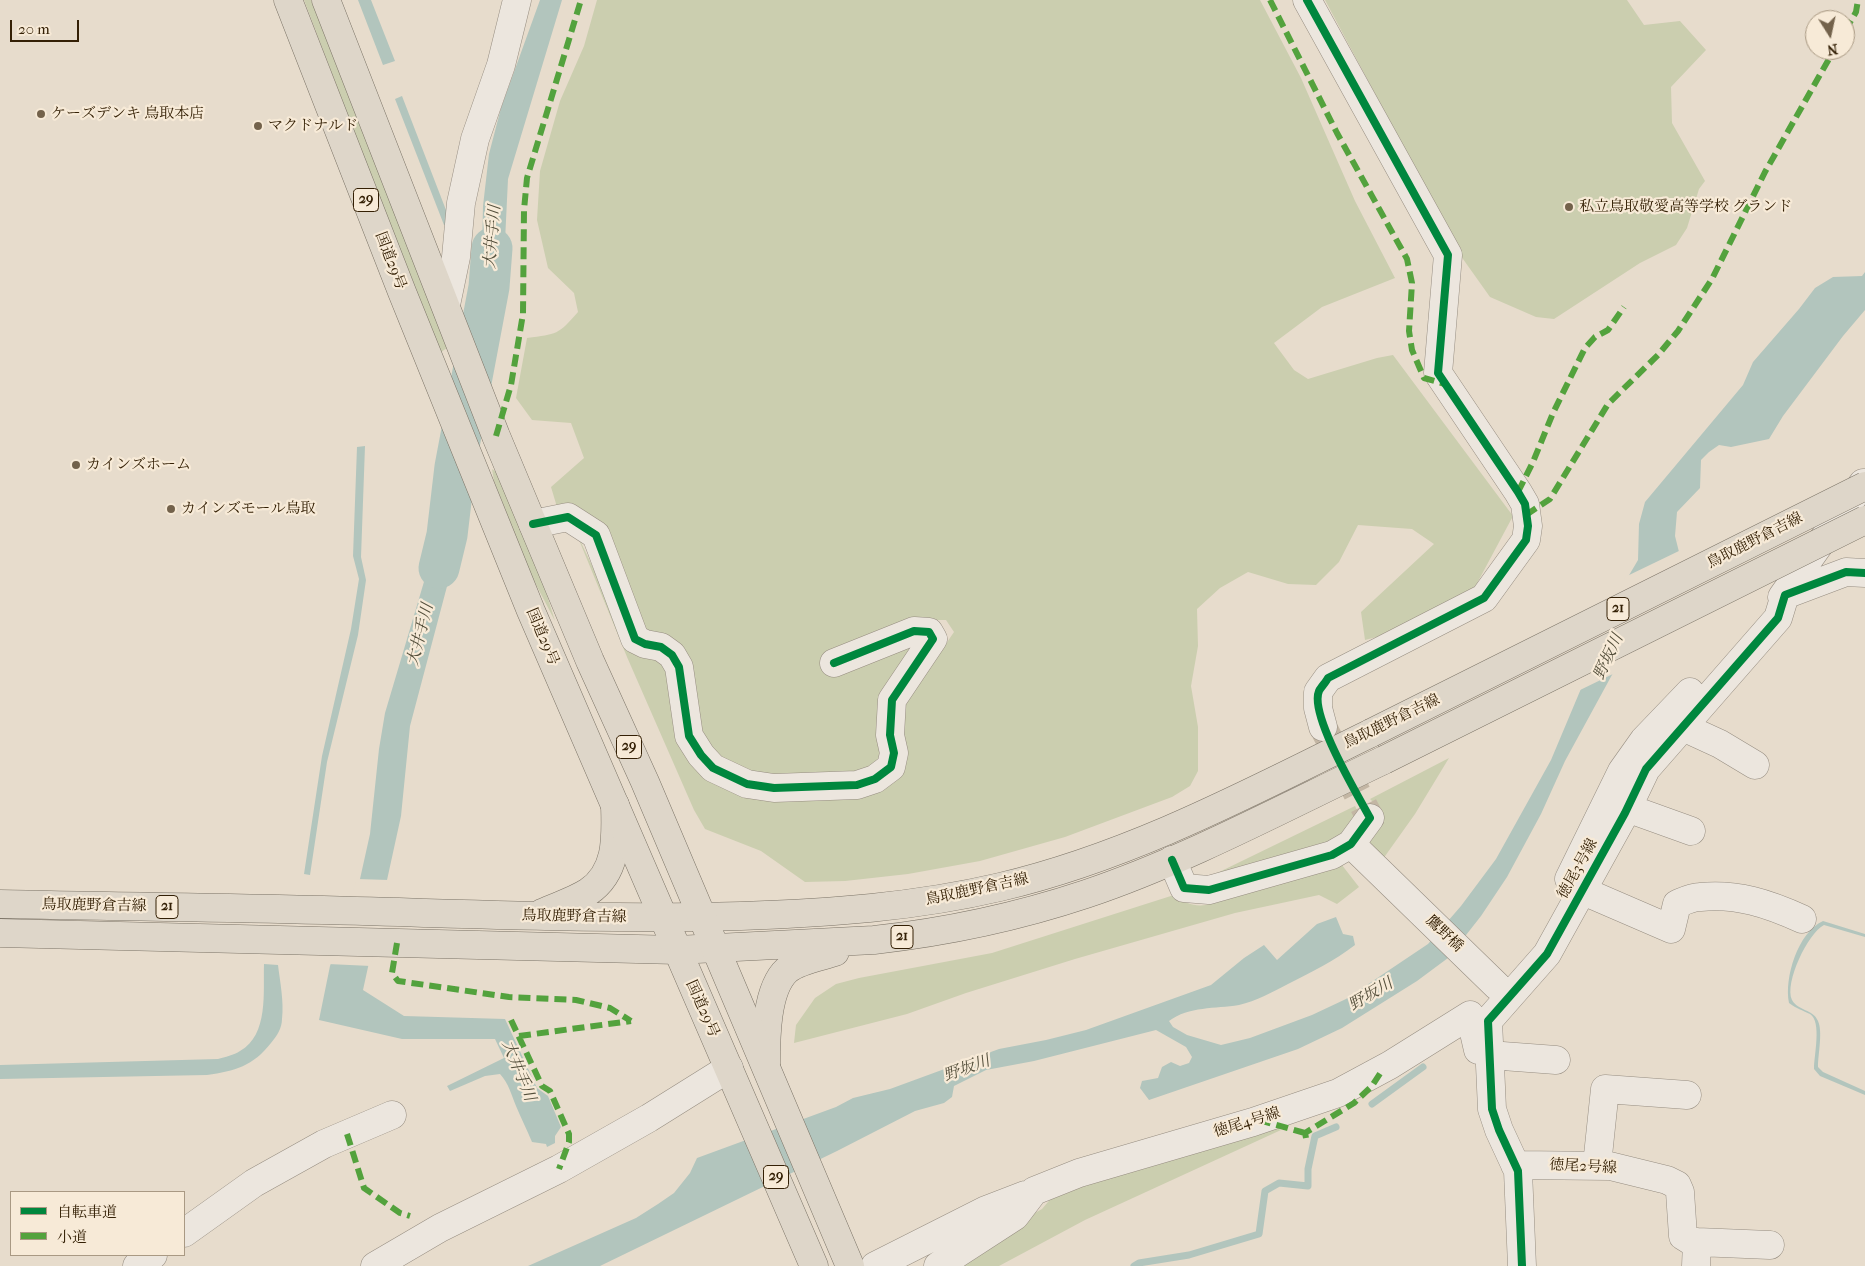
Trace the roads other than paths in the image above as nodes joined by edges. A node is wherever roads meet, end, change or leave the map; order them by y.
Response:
1 (288, 0) edge
2 (326, 0) edge
3 (517, 0) edge
4 (1307, 0) edge
5 (446, 305) junction
6 (1865, 480) edge
7 (1865, 486) edge
8 (1865, 520) edge
9 (533, 524) junction
10 (1865, 573) edge
11 (1785, 595) junction
12 (834, 663) dead end
13 (1683, 726) junction
14 (1323, 727) tunnel mouth
15 (1755, 765) dead end
16 (615, 805) junction
17 (1628, 808) junction
18 (1370, 818) dead end
19 (1691, 831) dead end
20 (1351, 844) junction
21 (1172, 860) junction
22 (1583, 891) junction
23 (0, 904) edge
24 (534, 916) junction
25 (703, 917) junction
26 (664, 918) junction
27 (1802, 919) dead end
28 (0, 933) edge
29 (874, 940) junction
30 (717, 949) junction
31 (677, 950) junction
32 (1497, 986) junction
33 (1470, 1016) junction
34 (1489, 1055) junction
35 (1556, 1060) dead end
36 (768, 1069) junction
37 (733, 1078) junction
38 (1688, 1095) dead end
39 (1492, 1109) junction
40 (392, 1116) dead end
41 (1515, 1165) junction
42 (1596, 1165) junction
43 (1034, 1191) junction
44 (185, 1232) edge
45 (1770, 1245) dead end
46 (1697, 1254) edge
47 (152, 1256) edge
48 (847, 1258) edge
49 (137, 1266) edge
50 (375, 1266) edge
51 (814, 1266) edge
52 (875, 1266) edge
53 (938, 1266) edge
54 (1522, 1266) edge

1 - 16 main road, 国道29号 / 29
2 - 5 main road, 29
3 - 5 street
4 - 14 street
5 - 9 main road, 29
6 - 11 street
7 - 25 main road, 鳥取鹿野倉吉線 / 21, bridge
8 - 21 main road, 鳥取鹿野倉吉線 / 21, bridge
9 - 12 street
9 - 25 main road, 29
10 - 11 street
11 - 13 street, 徳尾3号線
11 - 32 street, 徳尾4号線
13 - 15 street
13 - 17 street, 徳尾3号線
16 - 24 main road
16 - 26 main road, 国道29号 / 29
17 - 19 street
17 - 22 street, 徳尾3号線
18 - 20 street
20 - 21 street
20 - 32 street, 鷹野橋
21 - 29 main road, 鳥取鹿野倉吉線 / 21
22 - 27 street
22 - 34 street, 徳尾3号線
23 - 24 main road, 鳥取鹿野倉吉線 / 21
24 - 26 main road, 鳥取鹿野倉吉線 / 21
25 - 26 main road, 鳥取鹿野倉吉線 / 21
25 - 30 main road, 29
26 - 31 main road, 国道29号 / 29
28 - 31 main road, 鳥取鹿野倉吉線 / 21
29 - 30 main road, 鳥取鹿野倉吉線 / 21
29 - 36 main road
30 - 31 main road, 鳥取鹿野倉吉線 / 21
30 - 36 main road, 29
31 - 37 main road, 国道29号 / 29
32 - 33 street, 徳尾4号線
33 - 39 street
33 - 43 street, 徳尾4号線
34 - 35 street
34 - 39 street, 徳尾3号線
36 - 48 main road, 29
37 - 50 street
37 - 51 main road, 国道29号 / 29
38 - 42 street
39 - 41 street, 徳尾3号線
40 - 44 street
41 - 42 street, 徳尾2号線
41 - 54 street, 徳尾3号線
42 - 46 street, 徳尾2号線
43 - 52 street
43 - 53 street, 徳尾4号線
45 - 46 street
47 - 49 street

